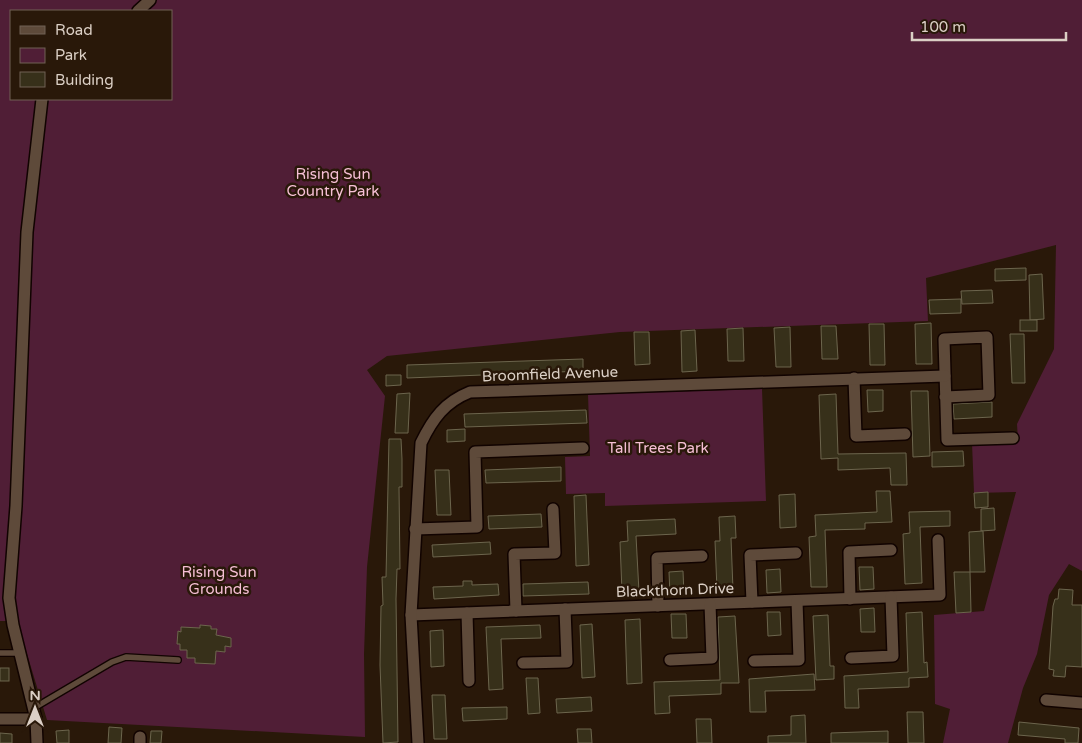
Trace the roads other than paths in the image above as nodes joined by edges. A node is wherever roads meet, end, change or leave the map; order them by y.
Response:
1 (150, 0) edge
2 (139, 10) edge
3 (42, 100) edge
4 (945, 376) junction
5 (854, 378) junction
6 (946, 397) junction
7 (904, 434) dead end
8 (1014, 438) dead end
9 (583, 448) dead end
10 (554, 509) dead end
11 (415, 529) junction
12 (938, 540) dead end
13 (891, 550) dead end
14 (796, 553) dead end
15 (702, 556) dead end
16 (891, 597) junction
17 (850, 599) junction
18 (797, 600) junction
19 (752, 602) junction
20 (710, 604) junction
21 (658, 606) junction
22 (565, 609) junction
23 (516, 611) junction
24 (467, 612) junction
25 (411, 615) junction
26 (0, 653) edge
27 (20, 653) junction
28 (851, 658) dead end
29 (178, 660) dead end
30 (670, 660) dead end
31 (754, 661) dead end
32 (522, 663) dead end
33 (469, 681) dead end
34 (1046, 700) dead end
35 (1082, 703) edge
36 (35, 713) junction
37 (0, 719) edge
38 (37, 743) edge
39 (418, 743) edge

1 - 2 street
3 - 27 street
4 - 5 street, Broomfield Avenue
4 - 6 street
4 - 6 street
5 - 7 street
5 - 11 street, Broomfield Avenue
6 - 8 street
9 - 11 street
10 - 23 street
11 - 25 street, Broomfield Avenue
12 - 16 street, Blackthorn Drive
13 - 17 street
14 - 19 street
15 - 21 street
16 - 17 street, Blackthorn Drive
16 - 28 street
17 - 18 street, Blackthorn Drive
18 - 19 street, Blackthorn Drive
18 - 31 street
19 - 20 street, Blackthorn Drive
20 - 21 street, Blackthorn Drive
20 - 30 street
21 - 22 street, Blackthorn Drive
22 - 23 street, Blackthorn Drive
22 - 32 street
23 - 24 street, Blackthorn Drive
24 - 25 street, Blackthorn Drive
24 - 33 street
25 - 39 street, Broomfield Avenue
26 - 27 lane
27 - 36 street
29 - 36 lane
34 - 35 street
36 - 37 street
36 - 38 street

